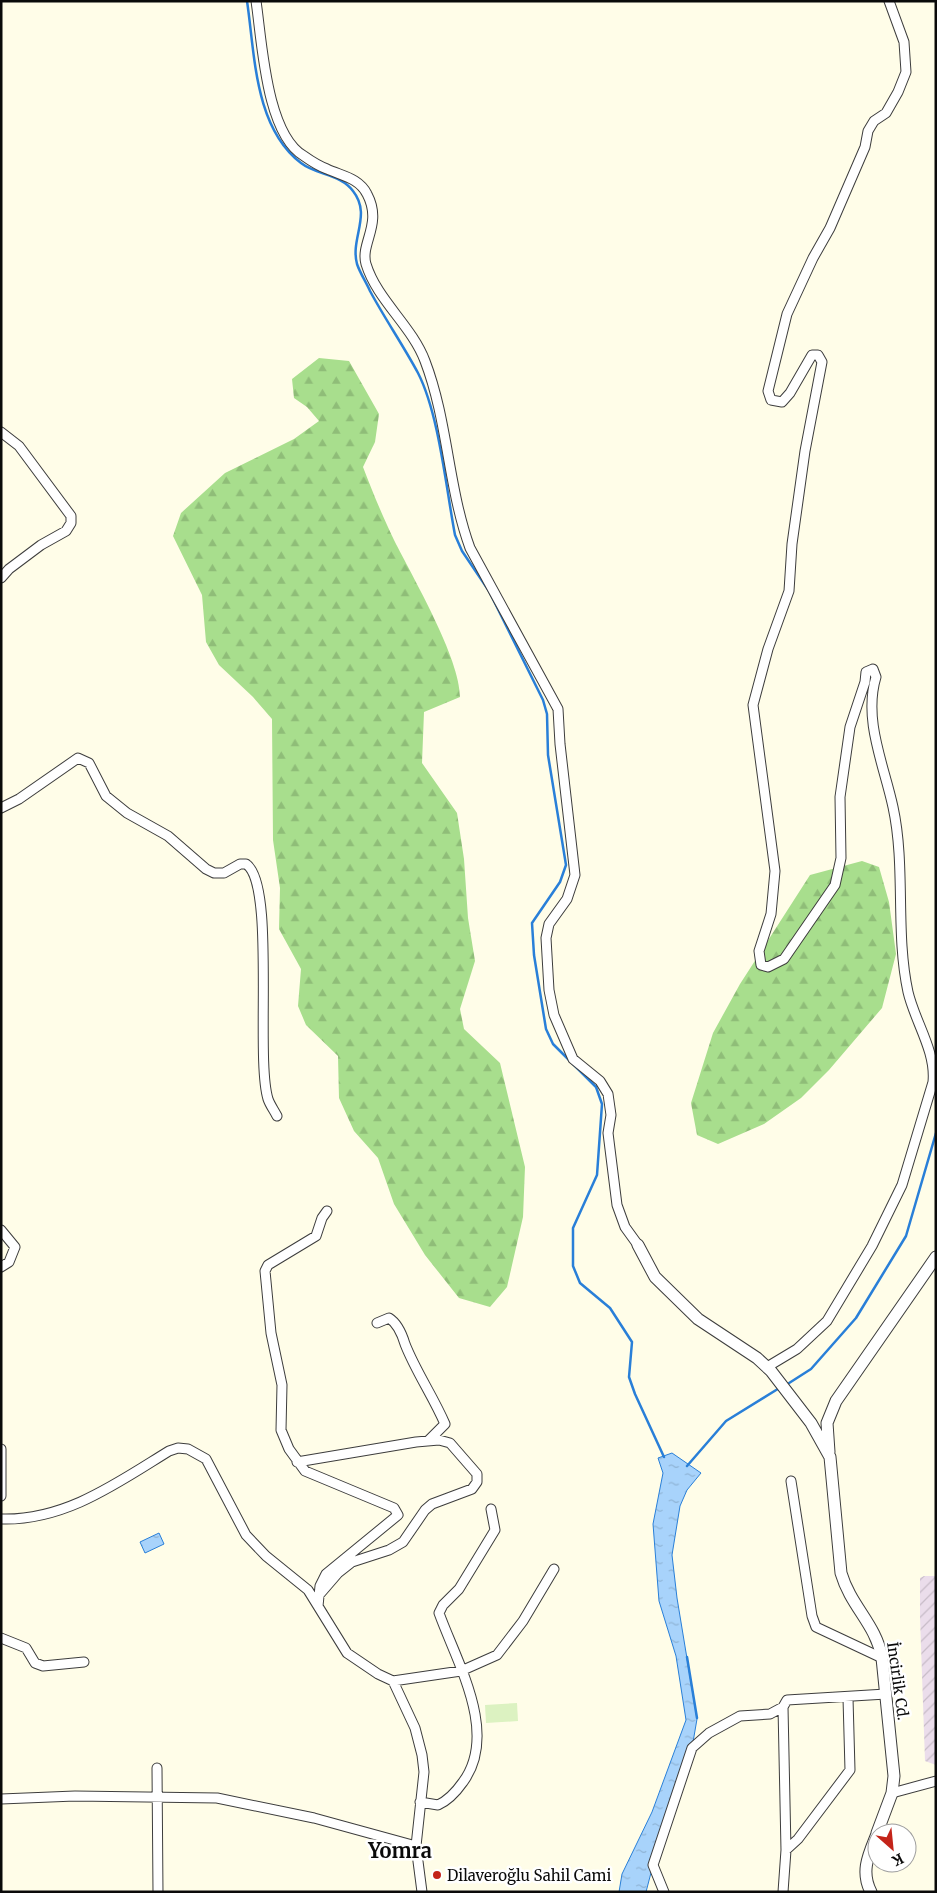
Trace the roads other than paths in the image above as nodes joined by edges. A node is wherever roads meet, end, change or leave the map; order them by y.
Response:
1 (256, 1) edge
2 (889, 1) edge
3 (1, 432) edge
4 (1, 578) edge
5 (1, 808) edge
6 (935, 1062) edge
7 (277, 1116) dead end
8 (327, 1211) dead end
9 (1, 1230) edge
10 (638, 1245) joint
11 (936, 1257) edge
12 (1, 1268) edge
13 (377, 1323) dead end
14 (769, 1369) junction
15 (428, 1441) junction
16 (1, 1449) edge
17 (830, 1457) junction
18 (297, 1462) junction
19 (791, 1481) dead end
20 (1, 1496) edge
21 (491, 1509) dead end
22 (1, 1519) edge
23 (554, 1569) dead end
24 (320, 1595) junction
25 (318, 1606) junction
26 (1, 1638) edge
27 (882, 1658) junction
28 (84, 1662) dead end
29 (461, 1671) junction
30 (392, 1681) junction
31 (886, 1694) junction
32 (848, 1698) junction
33 (783, 1707) junction
34 (158, 1768) dead end
35 (936, 1781) edge
36 (892, 1793) junction
37 (157, 1797) junction
38 (1, 1799) edge
39 (420, 1802) junction
40 (881, 1823) edge
41 (416, 1846) junction
42 (786, 1850) junction
43 (867, 1860) edge
44 (158, 1892) edge
45 (422, 1892) edge
46 (664, 1892) edge
47 (783, 1892) edge
48 (872, 1892) edge

1 - 10 street
2 - 6 street
3 - 4 street
5 - 7 street
6 - 14 street
8 - 18 street
9 - 12 street
10 - 14 street, İncirlik Cd.
11 - 17 street
13 - 15 street
14 - 17 street, İncirlik Cd.
15 - 18 street
15 - 24 street
16 - 20 street
17 - 27 street, İncirlik Cd.
18 - 24 street
19 - 27 street
21 - 29 street
22 - 25 street
23 - 29 street
24 - 25 street
25 - 30 street
26 - 28 street
27 - 31 street, İncirlik Cd.
29 - 30 street
29 - 39 street
30 - 39 street
31 - 32 street
31 - 36 street, İncirlik Cd.
32 - 33 street
32 - 42 street
33 - 42 street
33 - 46 street
34 - 37 street
35 - 36 street
36 - 40 street, İncirlik Cd.
37 - 38 street
37 - 41 street
37 - 44 street
39 - 41 street
41 - 45 street
42 - 47 street
43 - 48 street, İncirlik Cd.

